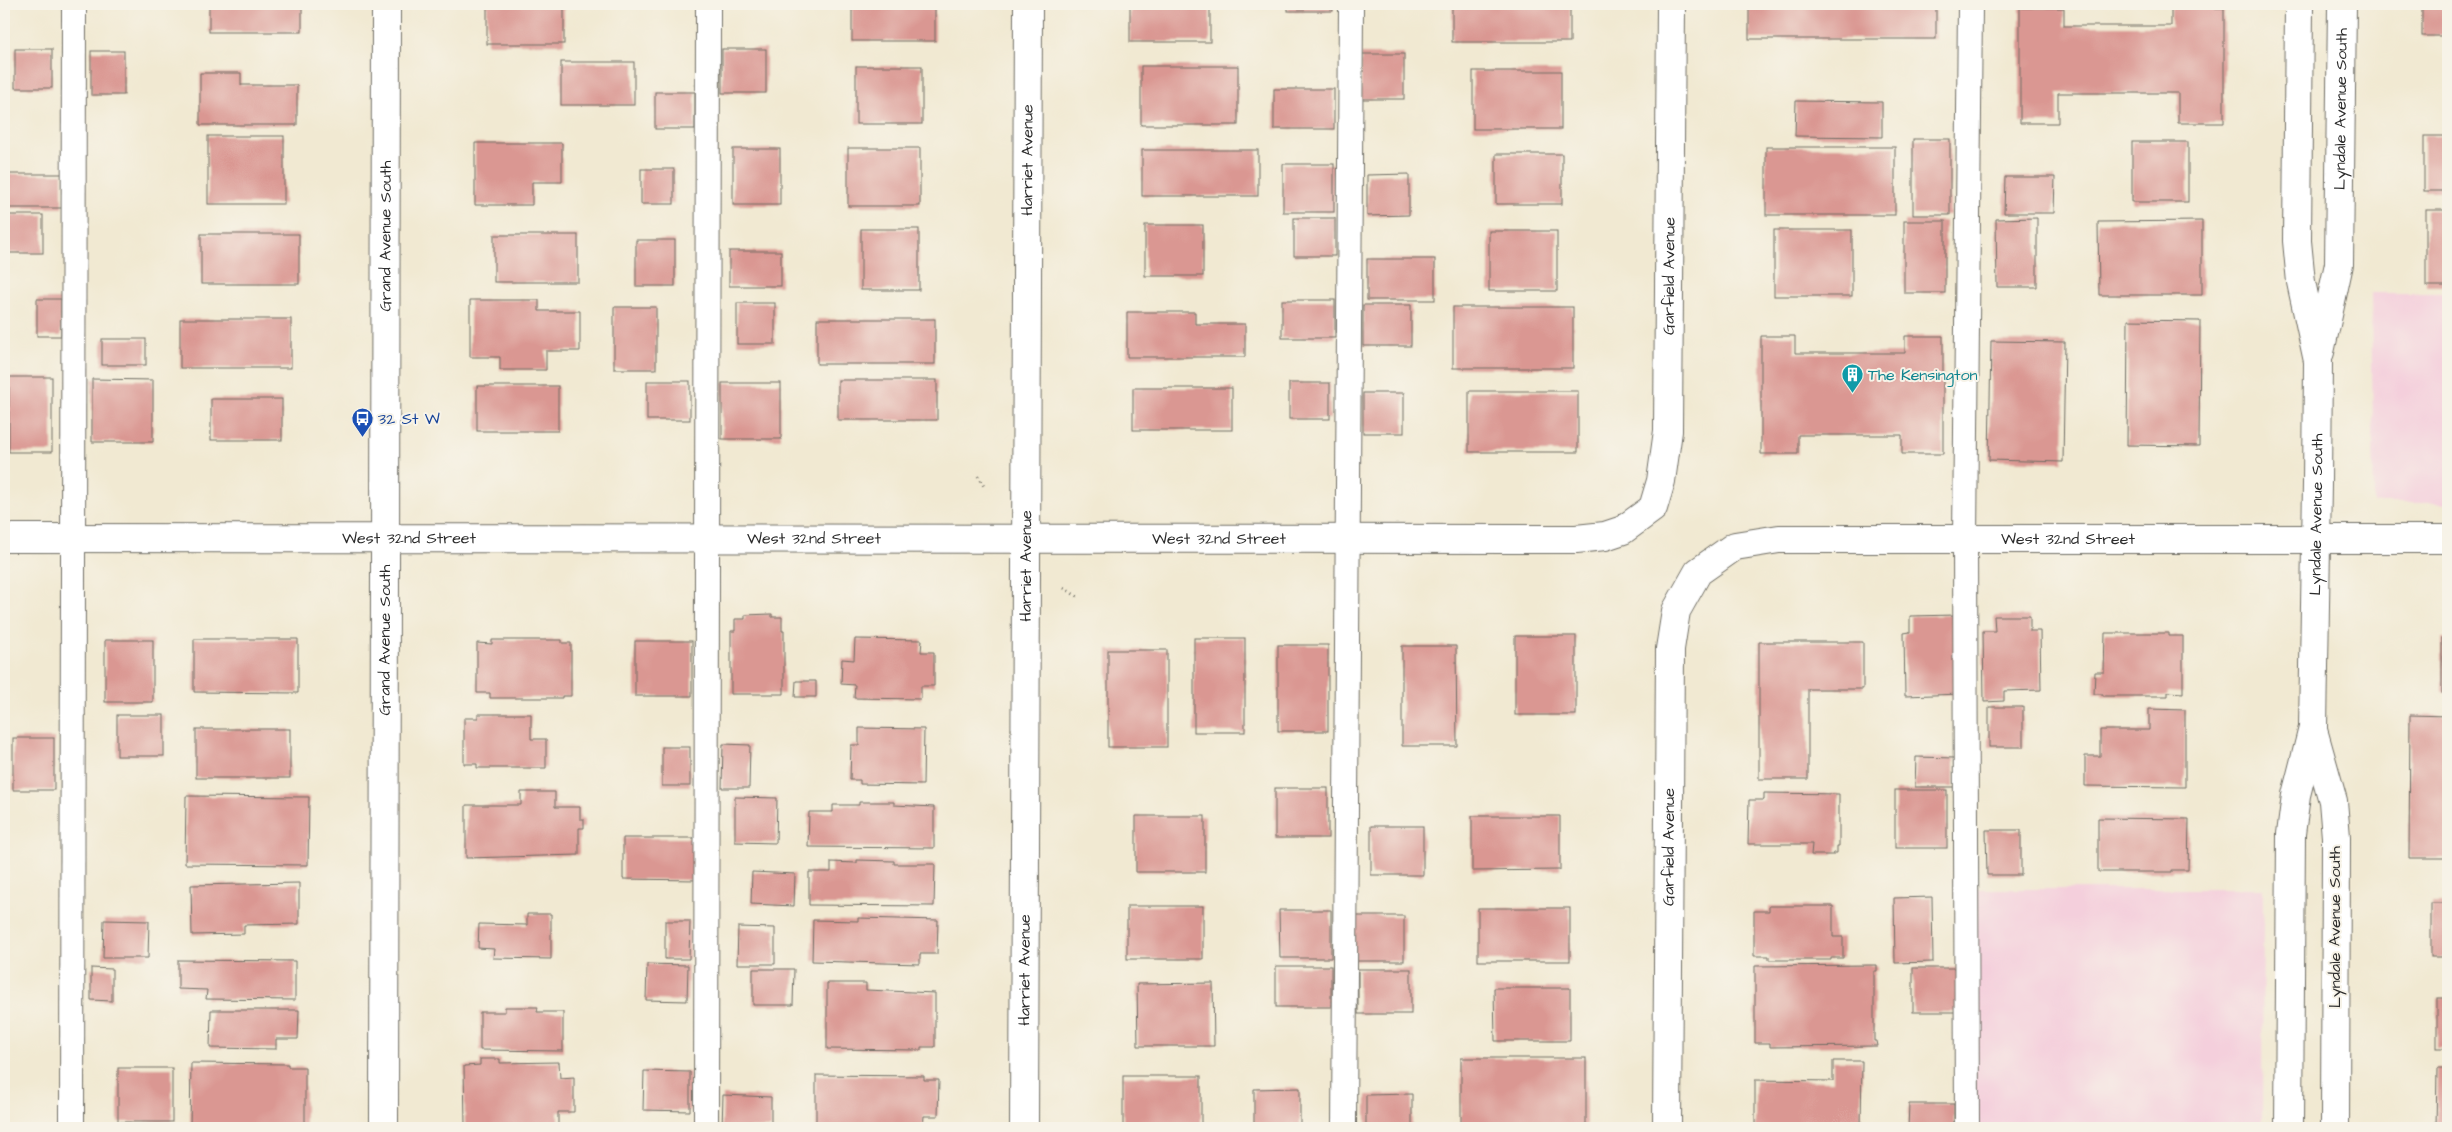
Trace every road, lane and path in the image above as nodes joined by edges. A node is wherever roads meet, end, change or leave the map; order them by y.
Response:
1 (74, 4) edge
2 (386, 4) edge
3 (708, 4) edge
4 (1028, 4) edge
5 (1351, 4) edge
6 (1670, 4) edge
7 (1970, 4) edge
8 (2299, 4) edge
9 (2342, 4) edge
10 (2318, 361) junction
11 (978, 476) dead end
12 (985, 488) dead end
13 (1623, 530) joint
14 (4, 538) edge
15 (72, 538) junction
16 (384, 538) junction
17 (707, 538) junction
18 (1027, 539) junction
19 (1347, 539) junction
20 (1966, 539) junction
21 (2317, 539) junction
22 (2448, 539) edge
23 (1698, 572) joint
24 (1064, 588) dead end
25 (1078, 597) dead end
26 (2313, 728) junction
27 (72, 1128) edge
28 (384, 1128) edge
29 (706, 1128) edge
30 (1024, 1128) edge
31 (1344, 1128) edge
32 (1667, 1128) edge
33 (1967, 1128) edge
34 (2289, 1128) edge
35 (2335, 1128) edge

1 - 15 lane
2 - 16 street, Grand Avenue South
3 - 17 lane
4 - 18 street, Harriet Avenue
5 - 19 lane
6 - 13 street, Garfield Avenue
7 - 20 lane
8 - 10 street, Lyndale Avenue South
9 - 10 street, Lyndale Avenue South
10 - 21 street, Lyndale Avenue South
11 - 12 path
13 - 19 street, West 32nd Street
14 - 15 street, West 32nd Street
15 - 16 street, West 32nd Street
15 - 27 lane
16 - 17 street, West 32nd Street
16 - 28 street, Grand Avenue South
17 - 18 street, West 32nd Street
17 - 29 lane
18 - 19 street, West 32nd Street
18 - 30 street, Harriet Avenue
19 - 31 lane
20 - 21 street, West 32nd Street
20 - 23 street, West 32nd Street
20 - 33 lane
21 - 22 street, West 32nd Street
21 - 26 street, Lyndale Avenue South
23 - 32 street, Garfield Avenue
24 - 25 path
26 - 34 street, Lyndale Avenue South
26 - 35 street, Lyndale Avenue South

